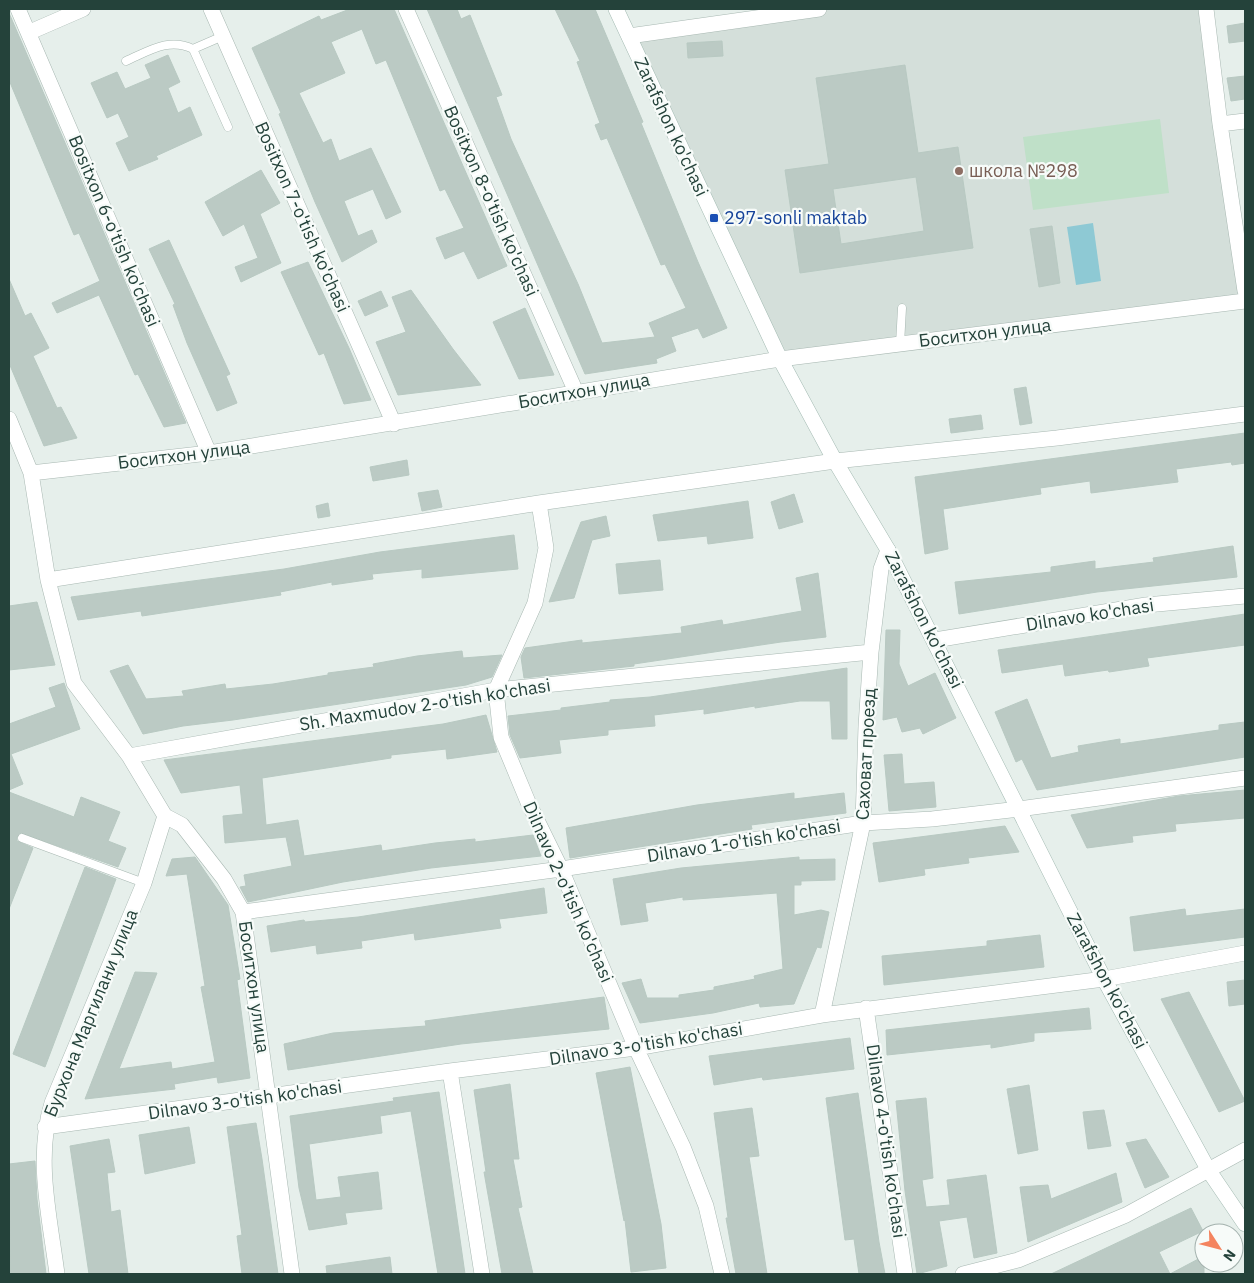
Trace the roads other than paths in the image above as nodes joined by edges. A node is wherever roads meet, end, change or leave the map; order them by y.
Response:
1 (18, 9) edge
2 (83, 9) edge
3 (211, 9) edge
4 (406, 9) edge
5 (616, 9) edge
6 (819, 9) edge
7 (1206, 9) edge
8 (30, 32) junction
9 (223, 36) junction
10 (629, 36) junction
11 (193, 49) junction
12 (126, 61) dead end
13 (1245, 121) edge
14 (1220, 124) junction
15 (228, 127) dead end
16 (1245, 291) edge
17 (1245, 301) edge
18 (902, 308) dead end
19 (900, 344) junction
20 (780, 359) junction
21 (576, 392) junction
22 (1245, 414) edge
23 (9, 418) edge
24 (394, 424) junction
25 (209, 453) junction
26 (835, 461) junction
27 (31, 473) junction
28 (539, 502) junction
29 (888, 550) junction
30 (48, 580) junction
31 (1245, 596) edge
32 (935, 640) junction
33 (871, 652) junction
34 (496, 690) junction
35 (129, 756) junction
36 (1245, 778) edge
37 (1020, 810) junction
38 (165, 816) junction
39 (863, 822) junction
40 (22, 838) dead end
41 (561, 869) junction
42 (144, 883) junction
43 (243, 912) junction
44 (1245, 953) edge
45 (1104, 979) junction
46 (866, 1008) junction
47 (822, 1015) junction
48 (636, 1048) junction
49 (450, 1071) junction
50 (269, 1096) junction
51 (45, 1127) junction
52 (1245, 1150) edge
53 (1209, 1171) junction
54 (1245, 1224) edge
55 (57, 1274) edge
56 (292, 1274) edge
57 (482, 1274) edge
58 (722, 1274) edge
59 (906, 1274) edge
60 (963, 1274) edge

1 - 8 street, Bositxon 6-o'tish ko'chasi
2 - 8 street
3 - 9 street, Bositxon 7-o'tish ko'chasi
4 - 21 street, Bositxon 8-o'tish ko'chasi
5 - 10 street, Zarafshon ko'chasi
6 - 10 street
7 - 14 street
8 - 25 street, Bositxon 6-o'tish ko'chasi
9 - 11 lane
9 - 24 street, Bositxon 7-o'tish ko'chasi
10 - 20 street, Zarafshon ko'chasi
11 - 12 lane
11 - 15 lane
13 - 14 street
14 - 16 street
17 - 19 street, Боситхон улица
18 - 19 lane
19 - 20 street, Боситхон улица
20 - 21 street, Боситхон улица
20 - 26 street, Zarafshon ko'chasi
21 - 24 street, Боситхон улица
22 - 26 street
23 - 27 street
24 - 25 street, Боситхон улица
25 - 27 street, Боситхон улица
26 - 28 street
26 - 29 street, Zarafshon ko'chasi
27 - 30 street, Боситхон улица
28 - 30 street
28 - 34 street
29 - 32 street, Zarafshon ko'chasi
29 - 33 street, Саховат проезд
30 - 35 street, Боситхон улица
31 - 32 street, Dilnavo ko'chasi
32 - 37 street, Zarafshon ko'chasi
33 - 34 street, Sh. Maxmudov 2-o'tish ko'chasi
33 - 39 street, Саховат проезд
34 - 35 street, Sh. Maxmudov 2-o'tish ko'chasi
34 - 41 street, Dilnavo 2-o'tish ko'chasi
35 - 38 street, Боситхон улица
36 - 37 street, Dilnavo 1-o'tish ko'chasi
37 - 39 street, Dilnavo 1-o'tish ko'chasi
37 - 45 street, Zarafshon ko'chasi
38 - 42 street, Бурхона Маргилани улица
38 - 43 street, Боситхон улица
39 - 41 street, Dilnavo 1-o'tish ko'chasi
39 - 47 street, Саховат проезд
40 - 42 lane
41 - 43 street, Dilnavo 1-o'tish ko'chasi
41 - 48 street, Dilnavo 2-o'tish ko'chasi
42 - 51 street, Бурхона Маргилани улица
43 - 50 street, Боситхон улица
44 - 45 street, Dilnavo 3-o'tish ko'chasi
45 - 46 street, Dilnavo 3-o'tish ko'chasi
45 - 53 street, Zarafshon ko'chasi
46 - 47 street, Dilnavo 3-o'tish ko'chasi
46 - 59 street, Dilnavo 4-o'tish ko'chasi
47 - 48 street, Dilnavo 3-o'tish ko'chasi
48 - 49 street, Dilnavo 3-o'tish ko'chasi
48 - 58 street, Dilnavo 2-o'tish ko'chasi
49 - 50 street, Dilnavo 3-o'tish ko'chasi
49 - 57 street
50 - 51 street, Dilnavo 3-o'tish ko'chasi
50 - 56 street, Боситхон улица
51 - 55 street, Бурхона Маргилани улица
52 - 53 street
53 - 54 street, Zarafshon ko'chasi
53 - 60 street

